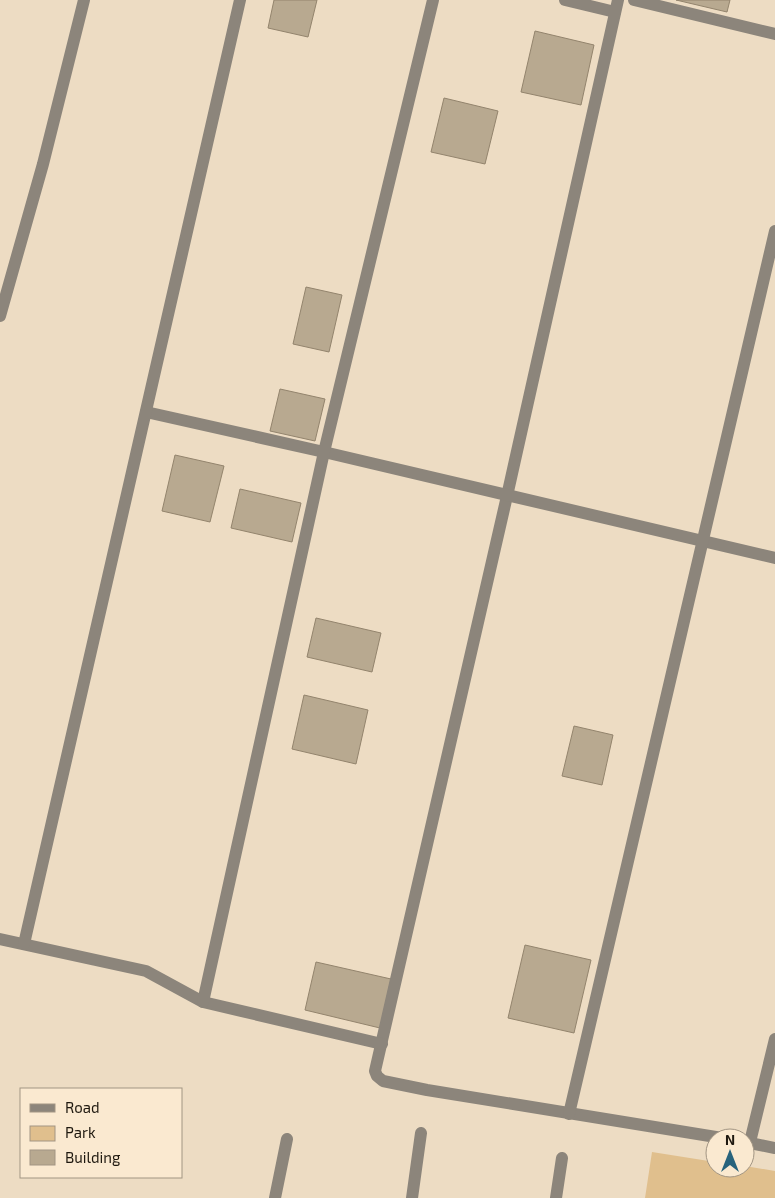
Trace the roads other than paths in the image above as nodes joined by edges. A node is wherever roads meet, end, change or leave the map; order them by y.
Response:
1 (84, 0) edge
2 (240, 0) edge
3 (433, 0) edge
4 (565, 0) edge
5 (634, 0) edge
6 (616, 6) edge
7 (775, 34) edge
8 (775, 231) edge
9 (0, 316) edge
10 (146, 412) junction
11 (324, 452) junction
12 (508, 496) junction
13 (704, 541) junction
14 (775, 558) edge
15 (0, 938) edge
16 (24, 944) junction
17 (203, 1002) junction
18 (775, 1039) edge
19 (382, 1044) junction
20 (569, 1114) junction
21 (752, 1128) edge
22 (421, 1133) dead end
23 (705, 1135) edge
24 (287, 1139) dead end
25 (755, 1144) edge
26 (775, 1148) edge
27 (562, 1158) dead end
28 (275, 1198) edge
29 (412, 1198) edge
30 (556, 1198) edge

1 - 9 street
2 - 10 street
3 - 11 street
4 - 6 street
5 - 7 street
6 - 12 street
8 - 13 street
10 - 11 street
10 - 16 street
11 - 12 street
11 - 17 street
12 - 13 street
12 - 19 street
13 - 14 street
13 - 20 street
15 - 16 street
16 - 17 street
17 - 19 street
18 - 21 street
19 - 20 street
20 - 23 street
22 - 29 street
24 - 28 street
25 - 26 street
27 - 30 street

